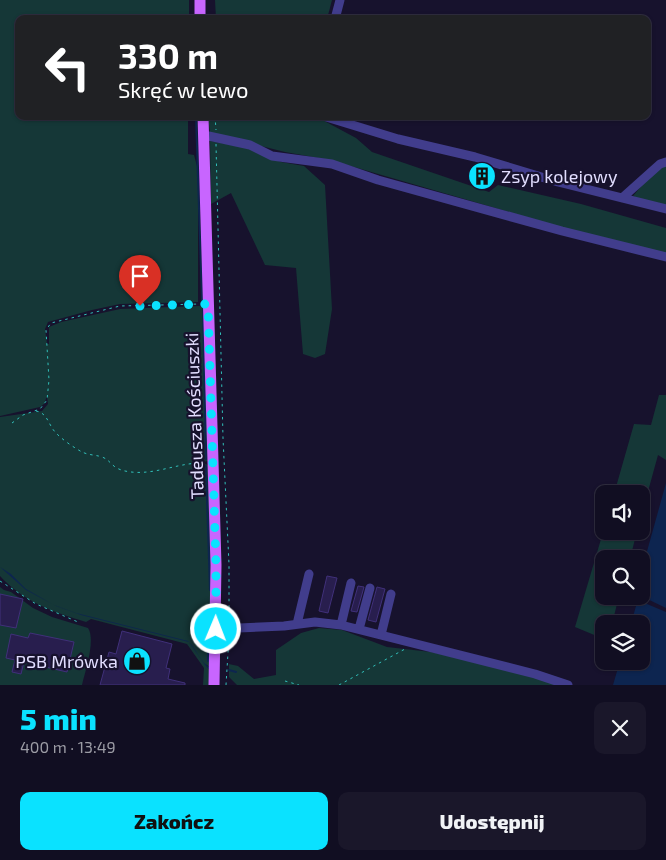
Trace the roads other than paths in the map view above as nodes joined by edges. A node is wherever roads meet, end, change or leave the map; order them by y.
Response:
1 (200, 0) edge
2 (340, 0) edge
3 (200, 15) edge
4 (337, 15) edge
5 (203, 120) edge
6 (336, 120) edge
7 (204, 135) junction
8 (666, 162) edge
9 (622, 198) junction
10 (666, 209) edge
11 (666, 257) edge
12 (310, 574) dead end
13 (351, 584) dead end
14 (370, 588) dead end
15 (391, 594) dead end
16 (297, 624) junction
17 (341, 625) junction
18 (216, 629) junction
19 (359, 630) junction
20 (381, 635) junction
21 (214, 685) edge
22 (568, 685) edge

1 - 3 main road
2 - 4 street
5 - 7 main road, Tadeusza Kościuszki
6 - 9 street
7 - 11 street
7 - 18 main road, Tadeusza Kościuszki
8 - 9 street
9 - 10 street
12 - 16 street
13 - 17 street
14 - 19 street
15 - 20 street
16 - 17 street
16 - 18 street
17 - 19 street
18 - 21 main road, Tadeusza Kościuszki
19 - 20 street
20 - 22 street

